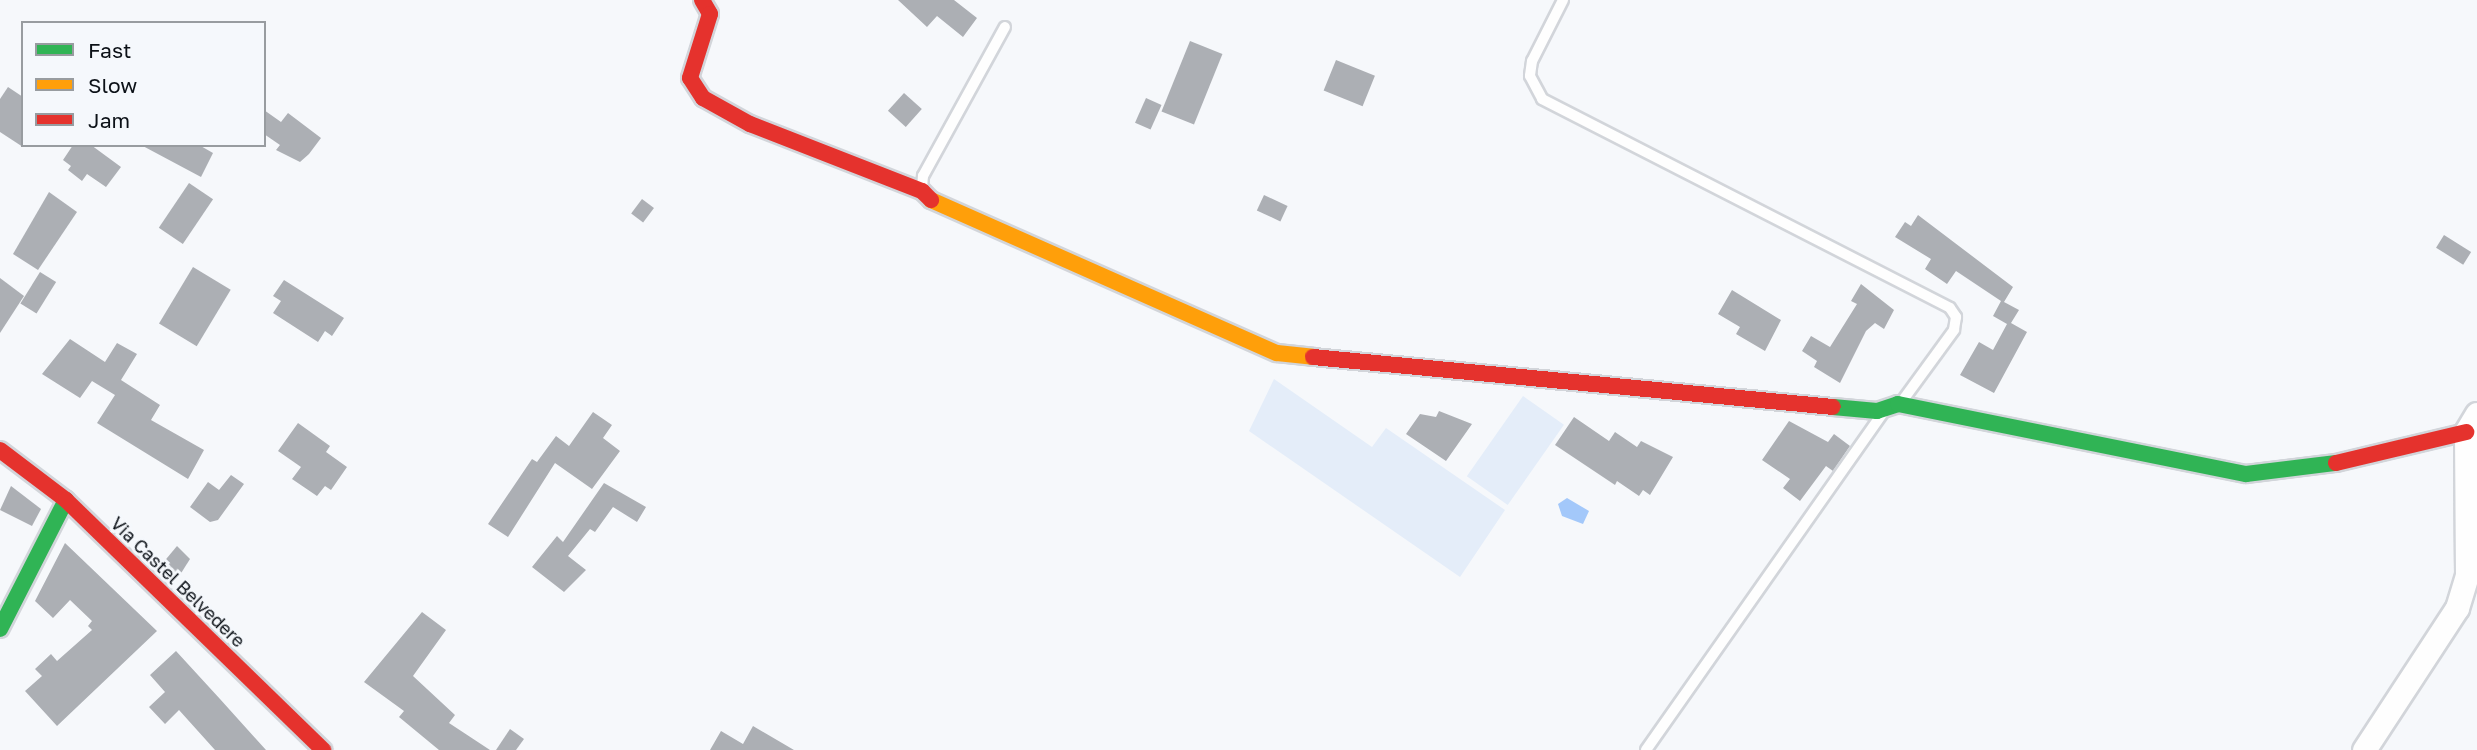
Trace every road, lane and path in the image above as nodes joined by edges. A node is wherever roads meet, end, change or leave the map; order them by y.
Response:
1 (702, 0) edge
2 (1563, 0) edge
3 (1005, 27) dead end
4 (922, 191) junction
5 (1892, 405) junction
6 (2472, 423) edge
7 (0, 450) edge
8 (66, 500) junction
9 (0, 629) edge
10 (323, 750) edge
11 (1646, 750) edge
12 (2364, 750) edge

1 - 4 street
2 - 5 lane
3 - 4 lane
4 - 5 street
5 - 6 street
5 - 11 lane
6 - 12 street
7 - 8 street, Via Castel Belvedere
8 - 9 street
8 - 10 street, Via Castel Belvedere

